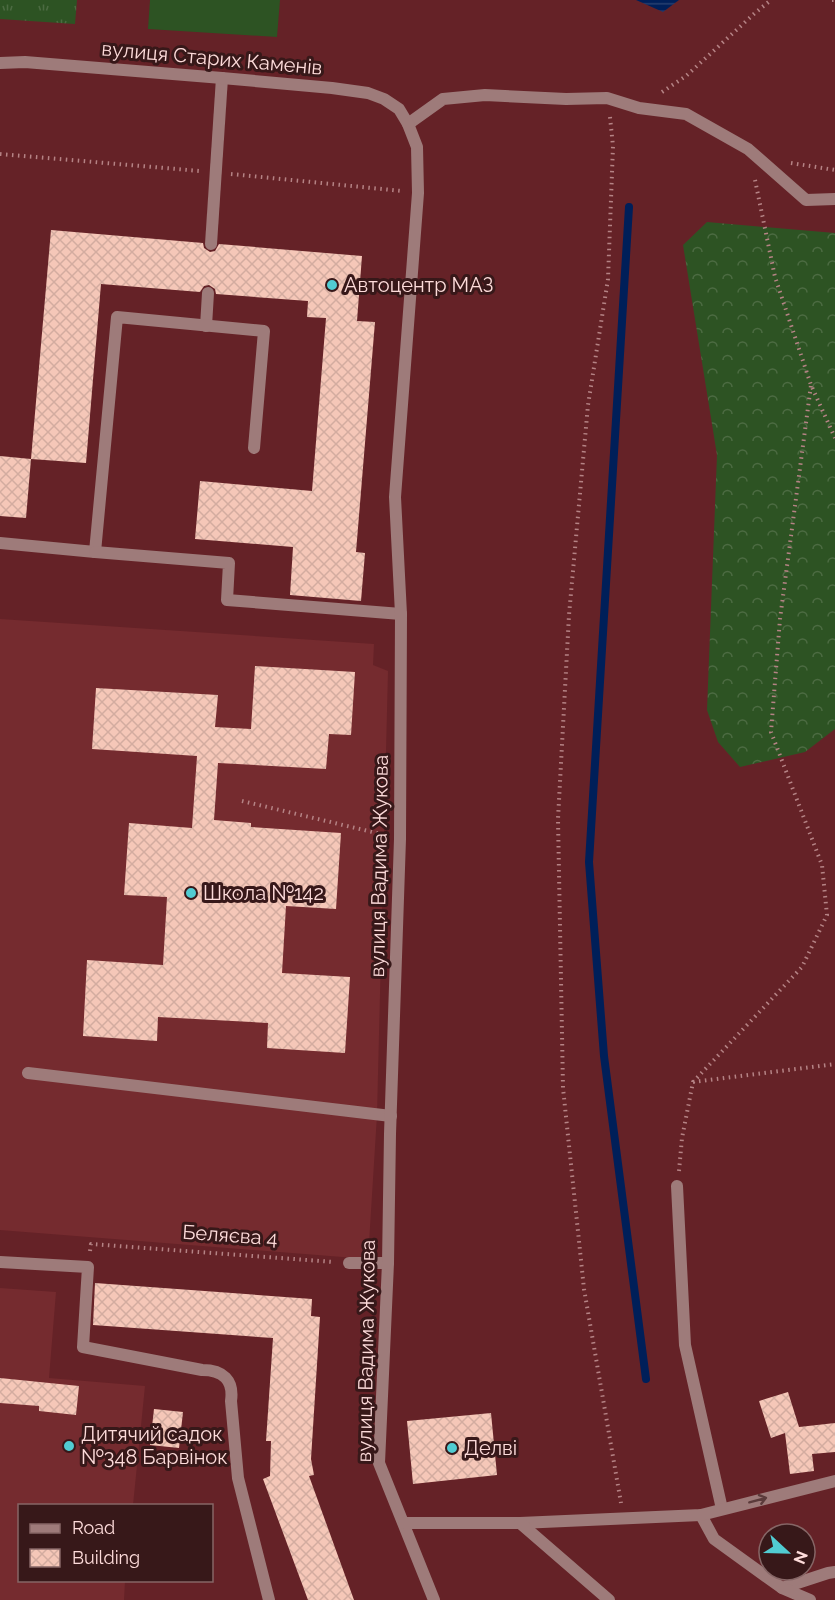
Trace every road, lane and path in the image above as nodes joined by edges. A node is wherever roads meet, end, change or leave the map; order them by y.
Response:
1 (771, 0) edge
2 (0, 63) edge
3 (222, 78) junction
4 (607, 98) junction
5 (639, 108) junction
6 (408, 123) junction
7 (748, 149) junction
8 (835, 199) edge
9 (212, 244) dead end
10 (208, 293) dead end
11 (206, 326) junction
12 (811, 384) junction
13 (835, 438) edge
14 (254, 448) dead end
15 (0, 543) edge
16 (95, 552) junction
17 (401, 614) junction
18 (242, 801) dead end
19 (400, 839) junction
20 (835, 1064) edge
21 (28, 1073) dead end
22 (693, 1082) junction
23 (391, 1116) junction
24 (677, 1186) joint
25 (0, 1262) edge
26 (349, 1263) joint
27 (388, 1263) junction
28 (88, 1267) junction
29 (835, 1481) edge
30 (722, 1509) junction
31 (701, 1515) junction
32 (624, 1518) junction
33 (404, 1523) junction
34 (520, 1523) junction
35 (835, 1572) edge
36 (782, 1588) junction
37 (269, 1600) edge
38 (434, 1600) edge
39 (609, 1600) edge
40 (810, 1600) edge

1 - 5 path
2 - 3 street, вулиця Старих Каменів
3 - 6 street, вулиця Старих Каменів
3 - 9 street
4 - 5 street
4 - 6 street
4 - 32 path
5 - 7 street
6 - 17 street, вулиця Вадима Жукова
7 - 8 street
7 - 12 path
10 - 11 street
11 - 14 street
11 - 16 street
12 - 13 path
12 - 22 path
15 - 16 street
16 - 17 street
17 - 19 street, вулиця Вадима Жукова
18 - 19 path
19 - 23 street, вулиця Вадима Жукова
20 - 22 path
21 - 23 street
22 - 24 path
23 - 27 street, вулиця Вадима Жукова
24 - 30 street
25 - 28 street
26 - 27 street
26 - 28 path, Беляєва 4
27 - 33 street, вулиця Вадима Жукова
28 - 37 street
30 -> 29 street
30 - 31 street
31 - 32 street
31 - 36 street
32 - 34 street
33 - 34 street
33 - 38 street, вулиця Вадима Жукова
34 - 39 street
35 - 36 street
36 - 40 street

